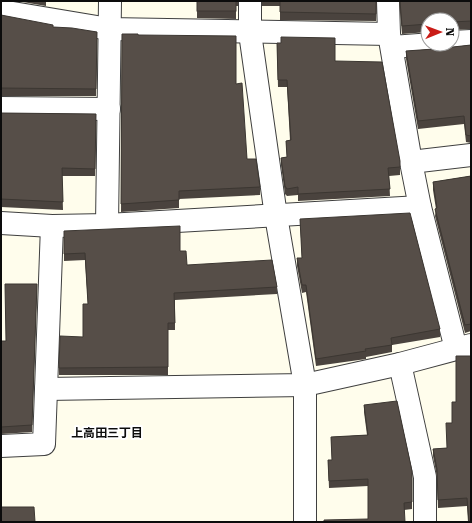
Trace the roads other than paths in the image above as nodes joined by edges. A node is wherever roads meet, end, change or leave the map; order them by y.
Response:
1 (110, 1) edge
2 (250, 1) edge
3 (388, 1) edge
4 (1, 11) edge
5 (109, 29) junction
6 (250, 33) junction
7 (390, 41) junction
8 (471, 41) edge
9 (460, 42) edge
10 (420, 43) edge
11 (1, 108) edge
12 (109, 109) junction
13 (471, 154) edge
14 (411, 162) junction
15 (420, 207) junction
16 (276, 216) junction
17 (1, 223) edge
18 (107, 225) junction
19 (52, 226) junction
20 (464, 347) edge
21 (400, 364) junction
22 (305, 385) junction
23 (46, 389) junction
24 (1, 446) edge
25 (305, 522) edge
26 (425, 522) edge

1 - 5 street
2 - 6 street
3 - 7 street
4 - 5 street
5 - 6 street
5 - 12 street
6 - 7 street
6 - 16 street
7 - 10 street
7 - 14 street
8 - 9 street
11 - 12 street
12 - 18 street
13 - 14 street
14 - 15 street
15 - 16 street
15 - 20 street
16 - 18 street
16 - 22 street
17 - 19 street
18 - 19 street
19 - 23 street
20 - 21 street
21 - 22 street
21 - 26 street
22 - 23 street
22 - 25 street
23 - 24 street

